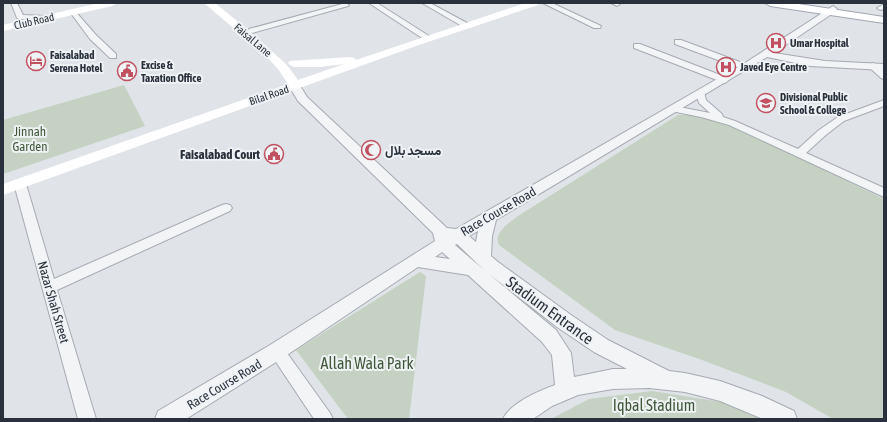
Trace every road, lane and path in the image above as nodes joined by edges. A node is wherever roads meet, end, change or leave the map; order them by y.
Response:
1 (14, 3) edge
2 (112, 3) edge
3 (209, 3) edge
4 (220, 3) edge
5 (372, 3) edge
6 (425, 3) edge
7 (520, 3) edge
8 (535, 3) edge
9 (546, 3) edge
10 (770, 3) edge
11 (795, 3) edge
12 (346, 5) dead end
13 (831, 10) junction
14 (883, 10) edge
15 (74, 12) junction
16 (20, 16) junction
17 (45, 18) junction
18 (884, 20) edge
19 (463, 22) junction
20 (597, 26) dead end
21 (3, 28) edge
22 (252, 31) junction
23 (425, 36) junction
24 (678, 42) dead end
25 (637, 46) dead end
26 (766, 54) junction
27 (112, 56) dead end
28 (357, 59) junction
29 (873, 66) junction
30 (745, 67) junction
31 (884, 67) edge
32 (293, 76) junction
33 (884, 76) edge
34 (310, 78) junction
35 (725, 80) junction
36 (701, 94) junction
37 (256, 96) junction
38 (302, 99) junction
39 (884, 103) edge
40 (674, 109) junction
41 (732, 123) junction
42 (800, 153) junction
43 (3, 182) edge
44 (20, 184) junction
45 (3, 190) edge
46 (884, 193) edge
47 (226, 208) dead end
48 (490, 216) junction
49 (447, 236) junction
50 (416, 260) junction
51 (477, 264) junction
52 (49, 287) junction
53 (277, 351) junction
54 (667, 379) junction
55 (566, 389) junction
56 (87, 419) edge
57 (166, 419) edge
58 (324, 419) edge
59 (514, 419) edge
60 (786, 419) edge

1 - 16 street
2 - 15 main road, Club Road
3 - 32 main road, Faisal Lane
4 - 22 main road, Faisal Lane
5 - 23 street
6 - 19 street
7 - 19 main road, Bilal Road
8 - 34 main road, Bilal Road
9 - 20 street
10 - 13 main road
11 - 13 main road
12 - 22 street
13 - 14 main road
13 - 18 main road
13 - 26 street, Race Course Road
15 - 17 main road, Club Road
15 - 27 street
16 - 17 street
16 - 21 street
17 - 21 main road, Club Road
19 - 23 main road, Bilal Road
22 - 32 main road, Faisal Lane
23 - 28 main road, Bilal Road
24 - 30 street
25 - 35 street
26 - 29 street
26 - 30 street, Race Course Road
28 - 32 main road
28 - 34 main road, Bilal Road
29 - 31 street
29 - 33 street
30 - 35 street, Race Course Road
32 - 34 main road, Bilal Road
32 - 34 main road, Faisal Lane
32 - 37 main road, Bilal Road
32 - 38 street
35 - 36 street, Race Course Road
36 - 40 street, Race Course Road
36 - 41 street
37 - 38 main road
37 - 43 main road, Bilal Road
37 - 44 main road, Bilal Road
38 - 49 street
39 - 42 street
40 - 41 street
40 - 48 street, Race Course Road
41 - 42 street
42 - 46 street
44 - 45 main road, Bilal Road
44 - 52 street, Nazar Shah Street
47 - 52 street
48 - 49 street, Race Course Road
48 - 51 street
49 - 50 street, Race Course Road
49 - 51 street
50 - 51 street
50 - 53 street, Race Course Road
51 - 54 street, Stadium Entrance
51 - 55 street
52 - 56 street, Nazar Shah Street
53 - 57 street, Race Course Road
53 - 58 street
54 - 55 street
54 - 60 street
55 - 59 street

